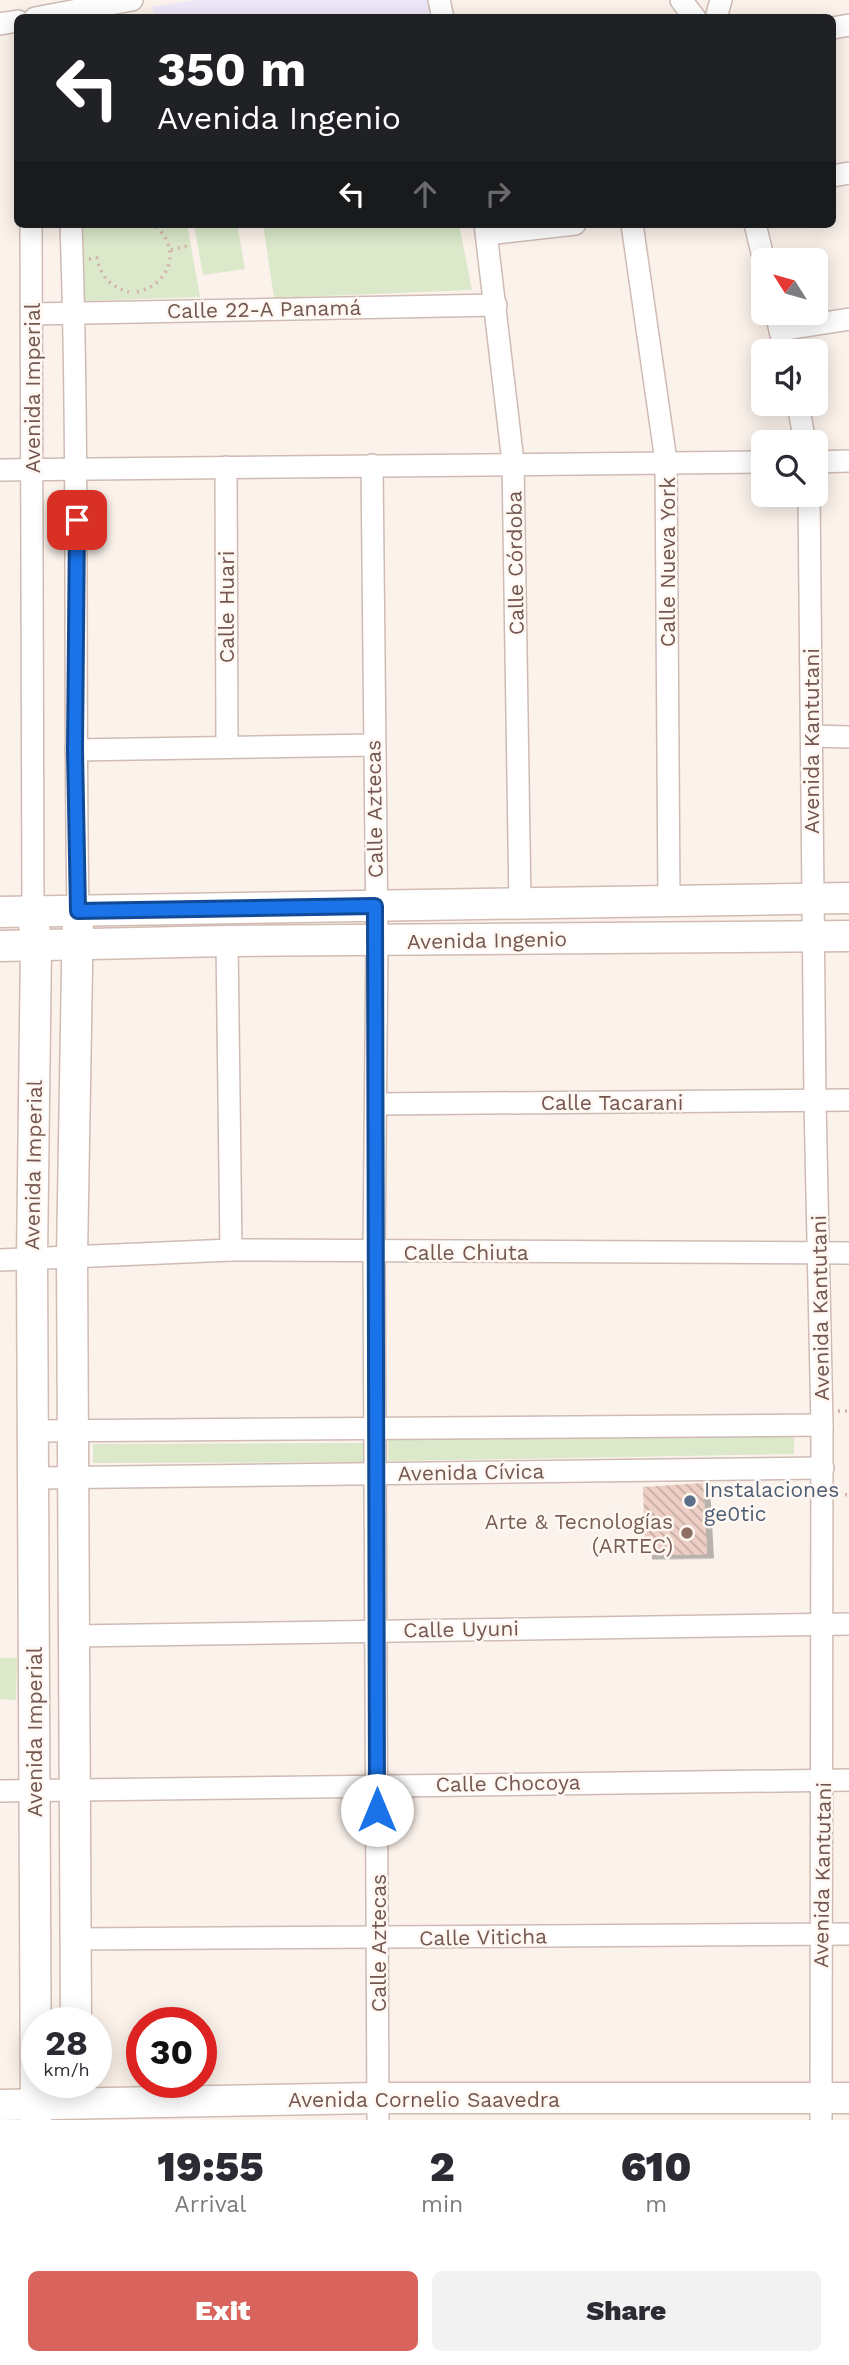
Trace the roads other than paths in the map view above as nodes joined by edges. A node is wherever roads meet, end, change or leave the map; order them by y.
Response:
1 (132, 0) edge
2 (681, 0) edge
3 (69, 14) edge
4 (692, 14) edge
5 (31, 228) edge
6 (71, 228) edge
7 (504, 228) edge
8 (633, 228) edge
9 (756, 228) edge
10 (486, 229) edge
11 (761, 248) edge
12 (496, 305) junction
13 (75, 312) junction
14 (32, 314) junction
15 (849, 319) edge
16 (828, 320) edge
17 (666, 461) junction
18 (849, 461) edge
19 (513, 462) junction
20 (751, 462) edge
21 (828, 462) edge
22 (372, 465) junction
23 (226, 467) junction
24 (78, 469) junction
25 (0, 470) edge
26 (32, 470) junction
27 (808, 507) edge
28 (812, 736) junction
29 (849, 737) edge
30 (373, 745) junction
31 (227, 747) junction
32 (75, 750) junction
33 (849, 898) edge
34 (812, 899) junction
35 (669, 902) junction
36 (520, 904) junction
37 (375, 906) junction
38 (78, 911) junction
39 (0, 912) edge
40 (33, 912) junction
41 (814, 936) junction
42 (849, 936) edge
43 (227, 941) junction
44 (377, 942) junction
45 (79, 944) junction
46 (36, 945) junction
47 (0, 946) edge
48 (849, 1100) edge
49 (815, 1101) junction
50 (376, 1104) junction
51 (230, 1250) junction
52 (374, 1252) junction
53 (820, 1253) junction
54 (849, 1253) edge
55 (72, 1257) junction
56 (32, 1259) junction
57 (0, 1260) edge
58 (822, 1425) junction
59 (375, 1429) junction
60 (35, 1431) junction
61 (72, 1431) junction
62 (822, 1468) junction
63 (377, 1473) junction
64 (73, 1476) junction
65 (35, 1478) junction
66 (823, 1624) junction
67 (849, 1624) edge
68 (377, 1630) junction
69 (73, 1636) junction
70 (823, 1780) junction
71 (849, 1780) edge
72 (376, 1784) junction
73 (0, 1791) edge
74 (75, 1791) junction
75 (34, 1792) junction
76 (821, 1934) junction
77 (849, 1934) edge
78 (379, 1938) junction
79 (75, 1939) junction
80 (76, 2007) edge
81 (78, 2102) edge
82 (0, 2105) edge
83 (830, 2105) edge
84 (378, 2109) edge
85 (35, 2113) edge

1 - 3 street
2 - 4 street
5 - 14 street, Avenida Imperial
6 - 13 street, Avenida Imperial
7 - 10 street
8 - 17 street, Calle Nueva York
9 - 11 street
10 - 12 street, Calle Córdoba
12 - 13 street, Calle 22-A Panamá
12 - 19 street, Calle Córdoba
13 - 14 street, Calle 22-A Panamá
13 - 24 street, Avenida Imperial
14 - 26 street, Avenida Imperial
15 - 16 street
17 - 19 street
17 - 20 street
17 - 35 street, Calle Nueva York
18 - 21 street
19 - 22 street
19 - 36 street, Calle Córdoba
22 - 23 street
22 - 30 street, Calle Aztecas
23 - 24 street
23 - 31 street, Calle Huari
24 - 26 street
24 - 32 street, Avenida Imperial
25 - 26 street
26 - 40 street, Avenida Imperial
27 - 28 street, Avenida Kantutani
28 - 29 street
28 - 34 street, Avenida Kantutani
30 - 31 street
30 - 37 street, Calle Aztecas
31 - 32 street
32 - 38 street, Avenida Imperial
33 - 34 street, Avenida Ingenio
34 - 35 street, Avenida Ingenio
34 - 41 street, Avenida Kantutani
35 - 36 street, Avenida Ingenio
36 - 37 street, Avenida Ingenio
37 - 38 street, Avenida Ingenio
37 - 44 street, Calle Aztecas
38 - 40 street, Avenida Ingenio
38 - 45 street, Avenida Imperial
39 - 40 street, Avenida Ingenio
40 - 46 street, Avenida Imperial
41 - 42 street, Avenida Ingenio
41 - 44 street, Avenida Ingenio
41 - 49 street, Avenida Kantutani
43 - 44 street, Avenida Ingenio
43 - 45 street, Avenida Ingenio
43 - 51 street
44 - 50 street, Calle Aztecas
45 - 46 street, Avenida Ingenio
45 - 55 street, Avenida Imperial
46 - 47 street, Avenida Ingenio
46 - 56 street, Avenida Imperial
48 - 49 street, Calle Tacarani
49 - 50 street, Calle Tacarani
49 - 53 street, Avenida Kantutani
50 - 52 street, Calle Aztecas
51 - 52 street, Calle Chiuta
51 - 55 street, Calle Chiuta
52 - 53 street, Calle Chiuta
52 - 59 street, Calle Aztecas
53 - 54 street, Calle Chiuta
53 - 58 street, Avenida Kantutani
55 - 56 street, Calle Chiuta
55 - 61 street, Avenida Imperial
56 - 57 street, Calle Chiuta
56 - 60 street, Avenida Imperial
58 - 59 street, Avenida Cívica
58 - 62 street, Avenida Kantutani
59 - 61 street, Avenida Cívica
59 - 63 street, Calle Aztecas
60 - 61 street, Avenida Cívica
60 - 65 street, Avenida Imperial
61 - 64 street, Avenida Imperial
62 - 63 street, Avenida Cívica
62 - 66 street, Avenida Kantutani
63 - 64 street, Avenida Cívica
63 - 68 street, Calle Aztecas
64 - 65 street, Avenida Cívica
64 - 69 street, Avenida Imperial
65 - 75 street, Avenida Imperial
66 - 67 street, Calle Uyuni
66 - 68 street, Calle Uyuni
66 - 70 street, Avenida Kantutani
68 - 69 street, Calle Uyuni
68 - 72 street, Calle Aztecas
69 - 74 street, Avenida Imperial
70 - 71 street, Calle Chocoya
70 - 72 street, Calle Chocoya
70 - 76 street, Avenida Kantutani
72 - 74 street, Calle Chocoya
72 - 78 street, Calle Aztecas
73 - 75 street, Calle Chocoya
74 - 75 street, Calle Chocoya
74 - 79 street, Avenida Imperial
75 - 85 street, Avenida Imperial
76 - 77 street, Calle Viticha
76 - 78 street, Calle Viticha
76 - 83 street, Avenida Kantutani
78 - 79 street, Calle Viticha
78 - 84 street, Calle Aztecas
79 - 80 street, Avenida Imperial
81 - 84 street, Avenida Cornelio Saavedra
81 - 85 street, Avenida Cornelio Saavedra
82 - 85 street, Avenida Cornelio Saavedra
83 - 84 street, Avenida Cornelio Saavedra

